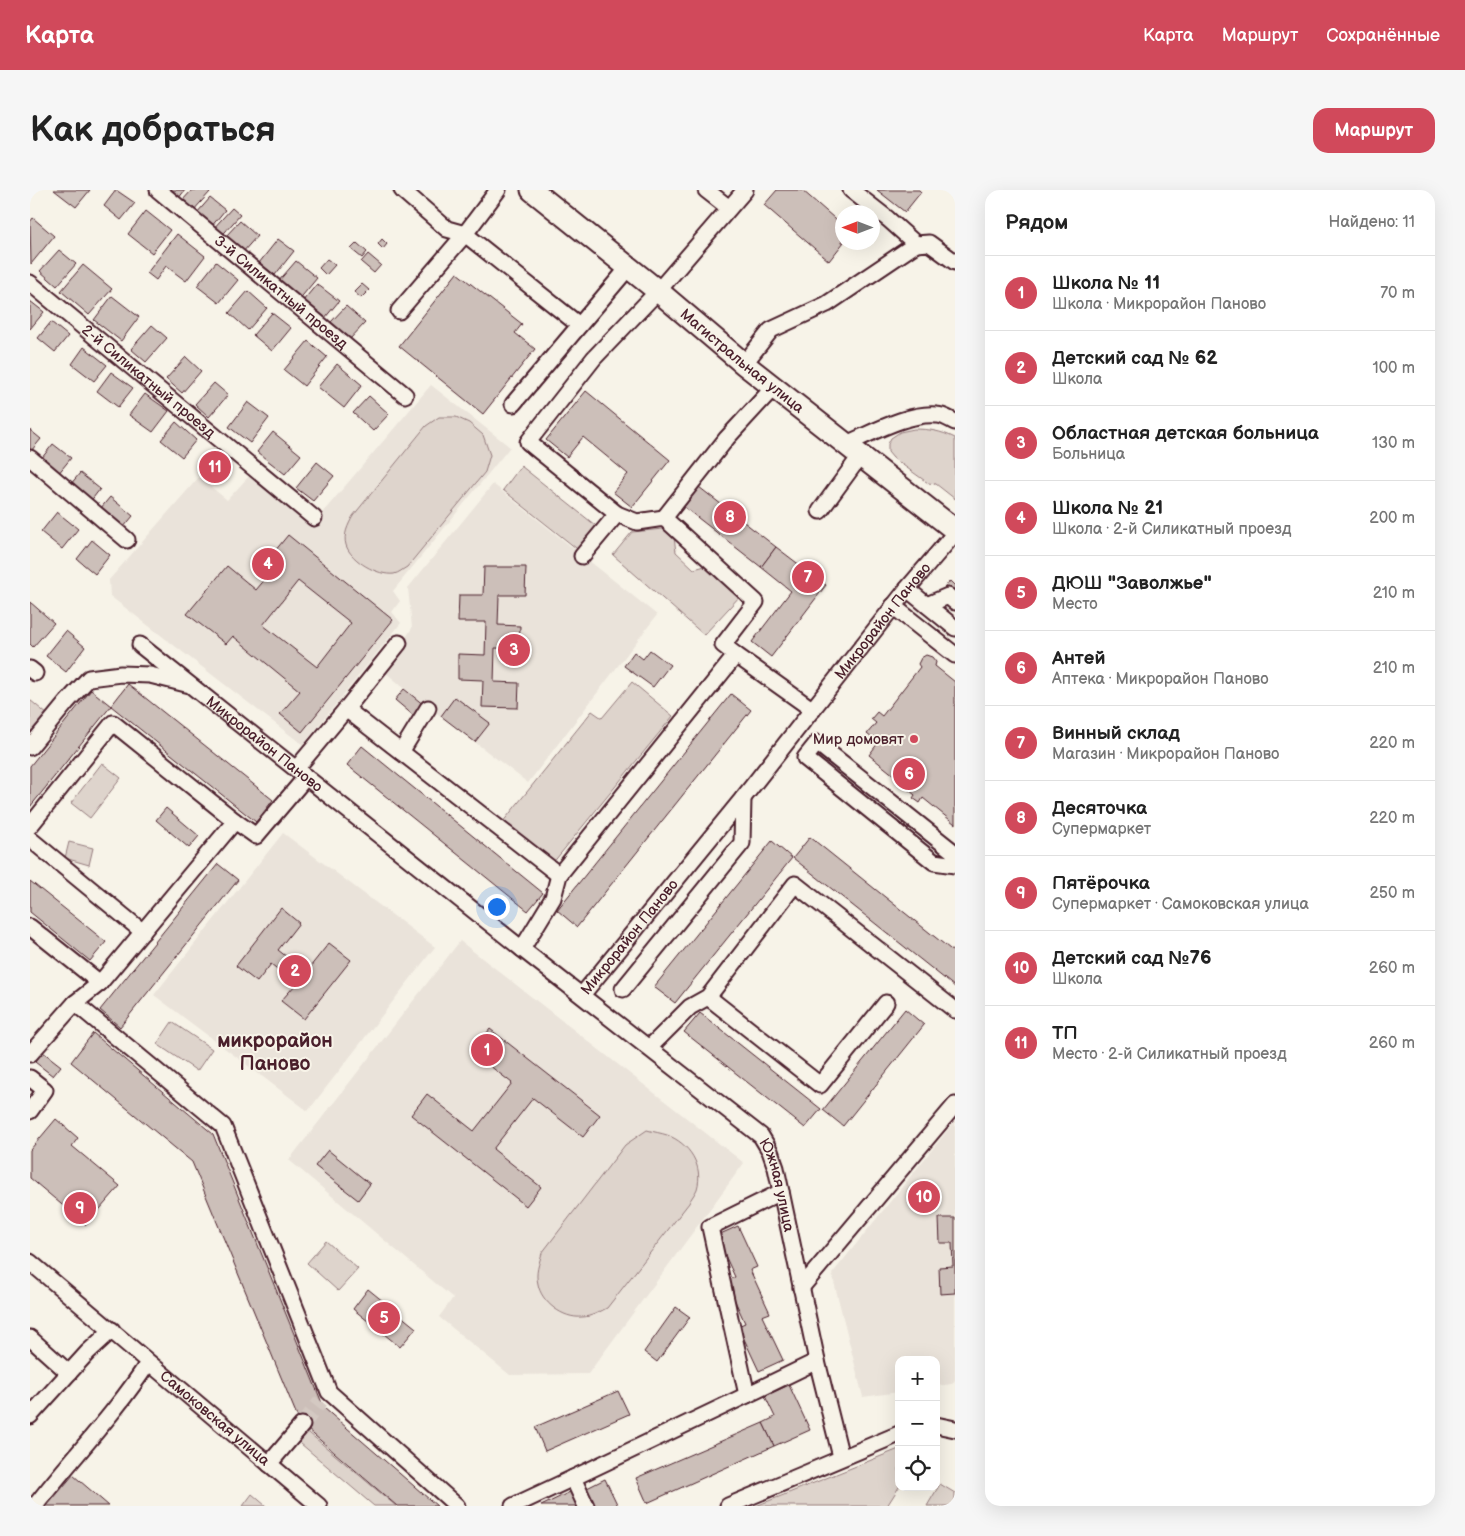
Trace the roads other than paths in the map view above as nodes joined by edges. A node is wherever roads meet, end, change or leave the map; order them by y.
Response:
1 (158, 190) edge
2 (402, 190) edge
3 (498, 190) edge
4 (532, 190) edge
5 (706, 190) edge
6 (745, 190) edge
7 (851, 190) edge
8 (729, 208) junction
9 (465, 234) junction
10 (916, 244) junction
11 (955, 262) edge
12 (628, 268) junction
13 (30, 283) edge
14 (658, 291) junction
15 (399, 312) dead end
16 (579, 325) junction
17 (744, 364) junction
18 (773, 388) junction
19 (405, 395) dead end
20 (513, 404) dead end
21 (955, 421) edge
22 (853, 450) junction
23 (30, 458) edge
24 (820, 511) dead end
25 (618, 514) junction
26 (314, 518) dead end
27 (664, 518) junction
28 (955, 532) edge
29 (127, 540) dead end
30 (582, 556) dead end
31 (907, 589) junction
32 (955, 602) edge
33 (927, 605) junction
34 (894, 606) junction
35 (955, 628) edge
36 (399, 643) dead end
37 (140, 645) dead end
38 (736, 655) junction
39 (955, 655) edge
40 (192, 685) junction
41 (428, 708) dead end
42 (346, 709) junction
43 (813, 710) junction
44 (800, 726) junction
45 (817, 743) junction
46 (30, 748) edge
47 (402, 752) junction
48 (301, 773) junction
49 (743, 798) junction
50 (235, 821) junction
51 (30, 826) edge
52 (30, 839) edge
53 (955, 853) edge
54 (955, 865) edge
55 (559, 875) junction
56 (30, 927) edge
57 (143, 932) junction
58 (522, 949) junction
59 (100, 983) junction
60 (623, 989) dead end
61 (582, 995) junction
62 (708, 997) junction
63 (75, 1003) junction
64 (886, 1003) dead end
65 (955, 1010) edge
66 (649, 1048) junction
67 (30, 1054) edge
68 (30, 1078) edge
69 (955, 1105) edge
70 (30, 1111) edge
71 (781, 1192) junction
72 (30, 1262) edge
73 (801, 1288) junction
74 (112, 1330) junction
75 (30, 1338) edge
76 (817, 1361) junction
77 (148, 1363) junction
78 (69, 1373) junction
79 (747, 1395) junction
80 (30, 1416) edge
81 (302, 1425) tunnel mouth
82 (940, 1426) edge
83 (955, 1429) edge
84 (895, 1436) edge
85 (841, 1458) junction
86 (269, 1464) junction
87 (573, 1478) junction
88 (35, 1506) edge
89 (319, 1506) edge
90 (456, 1506) edge
91 (513, 1506) edge
92 (586, 1506) edge
93 (728, 1506) edge

1 - 19 street, 3-й Силикатный проезд
2 - 9 street
3 - 9 street
4 - 12 highway, Магистральная улица
5 - 8 street
6 - 8 street
7 - 10 street
8 - 14 street
9 - 15 street
9 - 16 street
10 - 11 street
10 - 17 street
12 - 14 highway, Магистральная улица
12 - 16 street
13 - 26 street, 2-й Силикатный проезд
14 - 17 highway, Магистральная улица
14 - 25 street
16 - 20 street
17 - 18 highway, Магистральная улица
18 - 22 highway, Магистральная улица
18 - 27 street
21 - 22 street
22 - 24 street
22 - 28 highway, Магистральная улица
23 - 29 street
25 - 27 street
25 - 30 street
27 - 38 street
28 - 31 street, Микрорайон Паново
31 - 33 street
31 - 34 street, Микрорайон Паново
32 - 33 street
33 - 35 street
34 - 39 street
34 - 43 street, Микрорайон Паново
36 - 42 street
37 - 40 street, Микрорайон Паново
38 - 43 street
38 - 55 street
40 - 46 street
40 - 48 street, Микрорайон Паново
41 - 47 street
42 - 47 street
42 - 48 street
43 - 44 street, Микрорайон Паново
44 - 45 street
44 - 49 street, Микрорайон Паново
45 - 53 street
45 - 54 street
47 - 55 street
48 - 50 street
48 - 58 street, Микрорайон Паново
49 - 60 street
49 - 61 street, Микрорайон Паново
50 - 51 street
50 - 57 street
52 - 57 street
55 - 58 street
56 - 59 street
57 - 59 street
58 - 61 street, Микрорайон Паново
59 - 63 street
61 - 66 street, Южная улица
62 - 64 street
62 - 65 street
62 - 66 street
63 - 67 street
63 - 90 street
66 - 71 street, Южная улица
68 - 70 street
69 - 73 street
71 - 73 street, Южная улица
71 - 79 street
72 - 74 street, Самоковская улица
73 - 76 street, Южная улица
74 - 77 street, Самоковская улица
74 - 78 street
75 - 78 street
76 - 79 street
76 - 85 street, Южная улица
77 - 86 street, Самоковская улица
77 - 88 street
78 - 80 street
79 - 87 street
81 - 86 street
82 - 83 street
84 - 85 street
85 - 93 street
86 - 89 street, Самоковская улица
87 - 91 street
87 - 92 street

